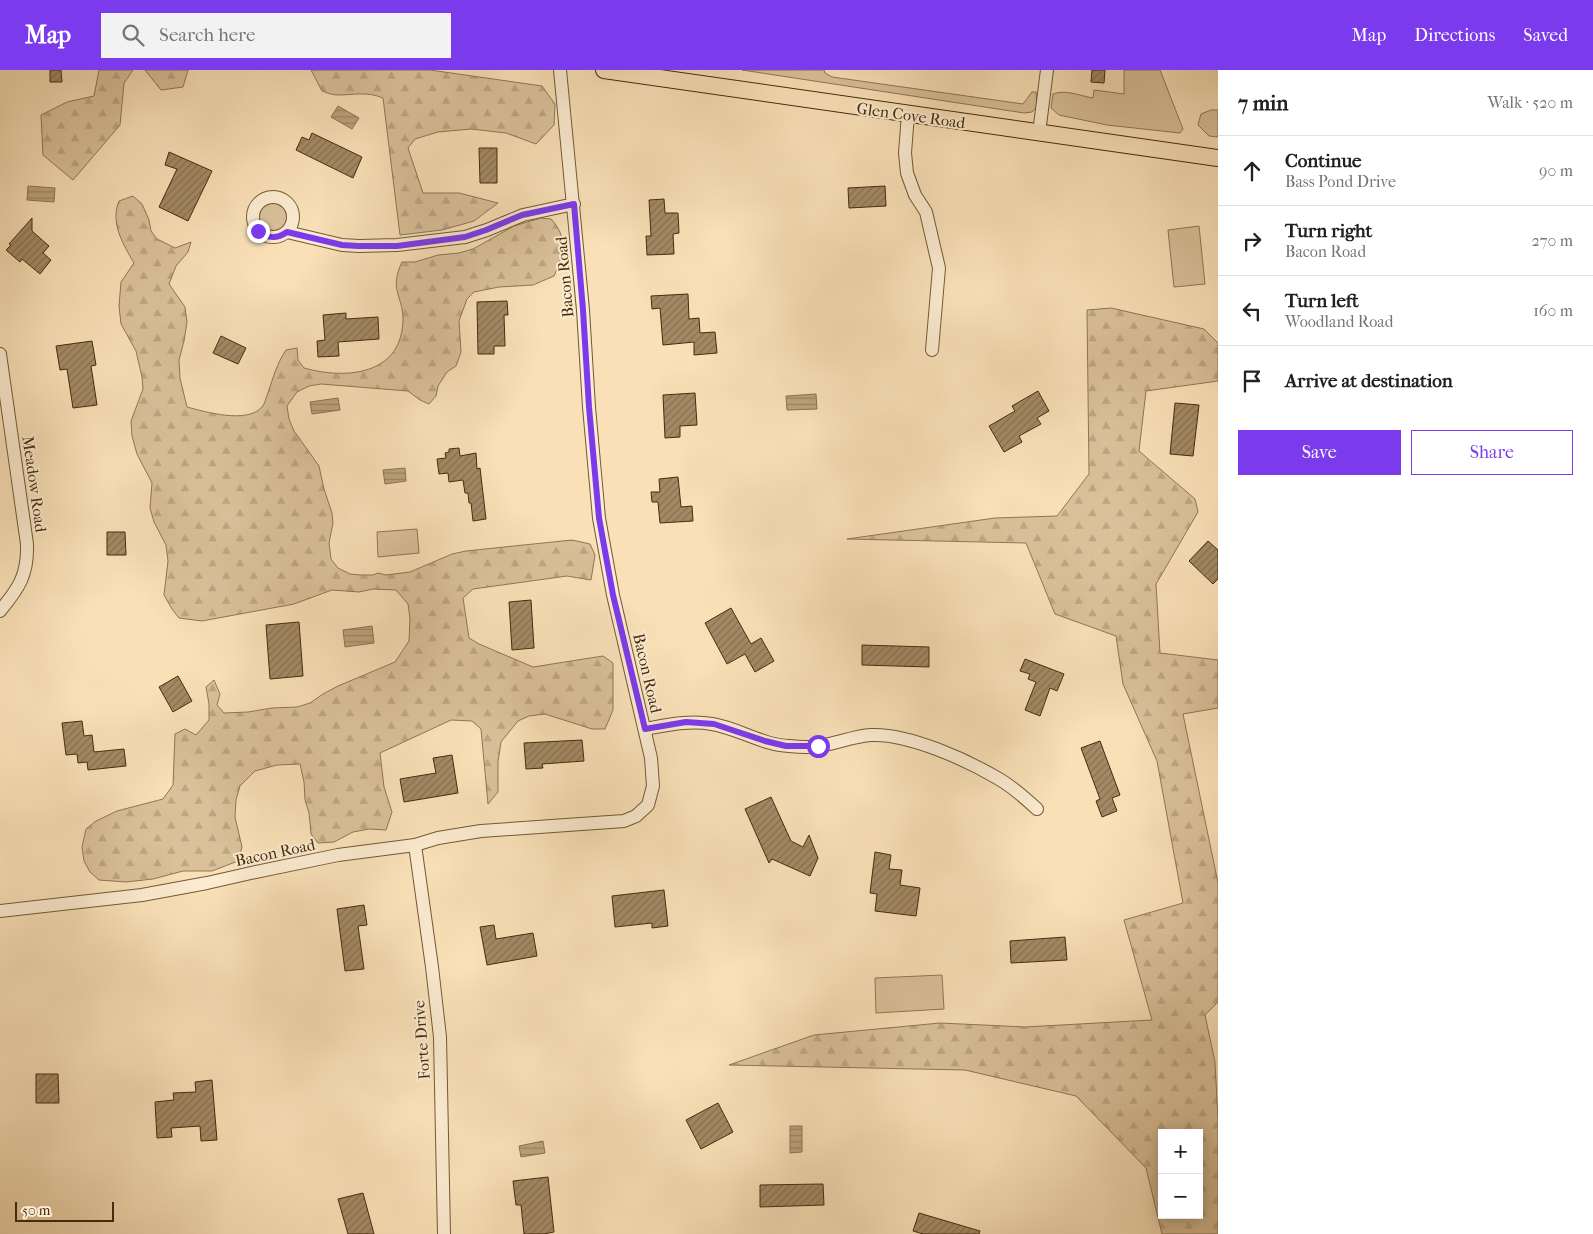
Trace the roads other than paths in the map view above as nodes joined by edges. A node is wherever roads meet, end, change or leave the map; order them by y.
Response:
1 (560, 70) edge
2 (604, 70) edge
3 (1047, 70) edge
4 (908, 114) junction
5 (1039, 133) junction
6 (1218, 158) edge
7 (574, 204) junction
8 (287, 232) dead end
9 (932, 350) dead end
10 (0, 354) edge
11 (0, 611) edge
12 (645, 729) junction
13 (1037, 809) dead end
14 (415, 845) junction
15 (0, 912) edge
16 (444, 1234) edge

1 - 7 street, Bacon Road
2 - 4 main road, Glen Cove Road
3 - 5 street
4 - 5 main road, Glen Cove Road
4 - 9 street
5 - 6 main road, Glen Cove Road
7 - 8 street
7 - 12 street, Bacon Road
10 - 11 street, Meadow Road
12 - 13 street
12 - 14 street, Bacon Road
14 - 15 street, Bacon Road
14 - 16 street, Forte Drive

